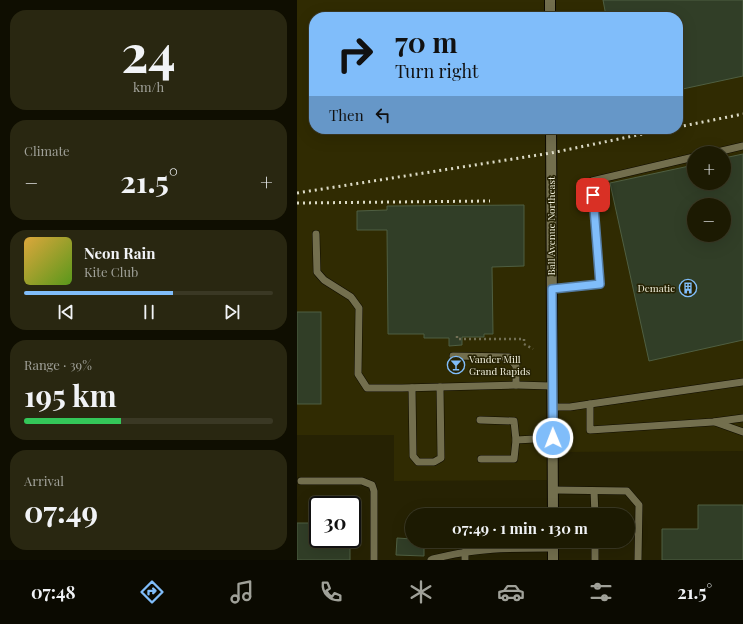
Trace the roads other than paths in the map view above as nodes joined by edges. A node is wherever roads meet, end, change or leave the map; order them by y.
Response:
1 (550, 0) edge
2 (550, 12) edge
3 (551, 134) edge
4 (743, 146) edge
5 (731, 149) edge
6 (687, 159) edge
7 (317, 234) dead end
8 (552, 289) junction
9 (453, 356) dead end
10 (743, 382) edge
11 (516, 385) junction
12 (552, 386) junction
13 (440, 387) junction
14 (412, 388) junction
15 (590, 404) junction
16 (552, 408) junction
17 (743, 418) edge
18 (480, 420) dead end
19 (713, 422) junction
20 (743, 432) edge
21 (553, 438) junction
22 (516, 440) junction
23 (481, 459) dead end
24 (301, 481) dead end
25 (553, 490) junction
26 (594, 491) junction
27 (553, 508) edge
28 (595, 508) edge
29 (519, 548) edge
30 (553, 548) edge
31 (595, 548) edge
32 (465, 552) junction
33 (374, 560) edge
34 (432, 560) edge
35 (465, 560) edge
36 (553, 560) edge
37 (595, 560) edge
38 (638, 560) edge

1 - 2 street
3 - 8 street, Ball Avenue Northeast
4 - 5 lane
6 - 8 lane
7 - 14 lane
8 - 12 street, Ball Avenue Northeast
9 - 11 lane
10 - 15 lane
11 - 12 lane
11 - 13 lane
12 - 16 street, Ball Avenue Northeast
13 - 14 lane
13 - 14 lane
15 - 16 lane
15 - 19 lane
16 - 21 street, Ball Avenue Northeast
17 - 19 lane
18 - 22 lane
19 - 20 lane
21 - 22 lane
21 - 25 street, Ball Avenue Northeast
22 - 23 lane
24 - 33 lane
25 - 26 lane
25 - 27 street, Ball Avenue Northeast
26 - 28 lane
26 - 38 lane
29 - 32 lane
30 - 36 street
31 - 37 lane
32 - 34 lane
32 - 35 lane

